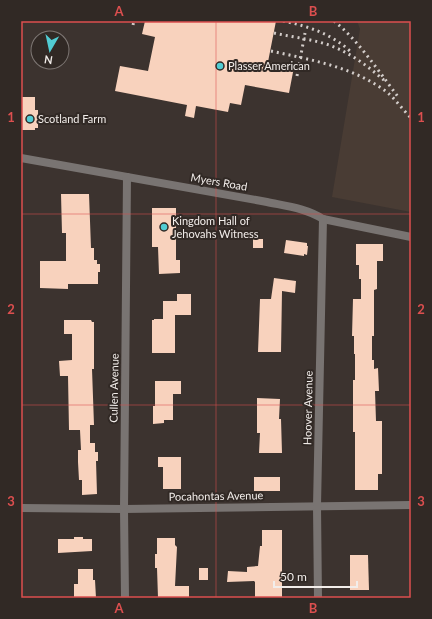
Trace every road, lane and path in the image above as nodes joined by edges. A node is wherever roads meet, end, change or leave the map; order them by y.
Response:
1 (21, 158) edge
2 (127, 177) junction
3 (323, 219) junction
4 (411, 237) edge
5 (411, 505) edge
6 (317, 506) junction
7 (21, 508) edge
8 (124, 509) junction
9 (125, 598) edge
10 (318, 598) edge

1 - 2 street, Myers Road
2 - 3 street, Myers Road
2 - 8 street, Cullen Avenue
3 - 4 street, Myers Road
3 - 6 street, Hoover Avenue
5 - 6 street, Pocahontas Avenue
6 - 8 street, Pocahontas Avenue
6 - 10 street, Hoover Avenue
7 - 8 street, Pocahontas Avenue
8 - 9 street, Cullen Avenue

